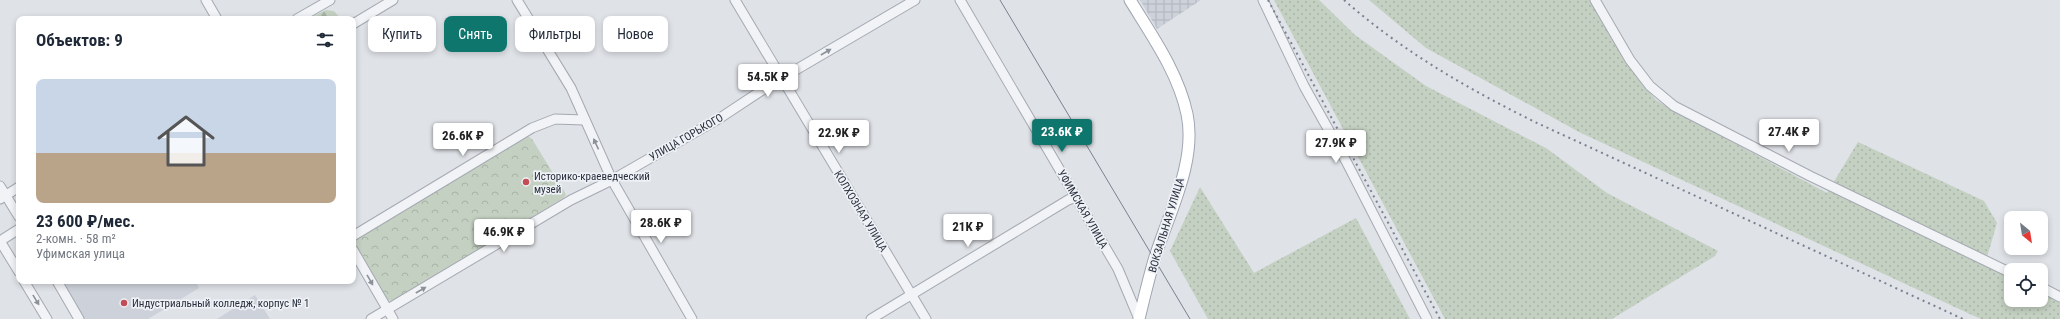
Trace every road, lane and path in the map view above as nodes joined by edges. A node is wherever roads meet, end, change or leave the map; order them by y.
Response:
1 (206, 0) edge
2 (330, 0) edge
3 (393, 0) edge
4 (518, 0) edge
5 (735, 0) edge
6 (915, 0) edge
7 (960, 0) edge
8 (1130, 0) edge
9 (1263, 0) edge
10 (1595, 0) edge
11 (215, 16) edge
12 (302, 16) edge
13 (356, 22) edge
14 (782, 78) junction
15 (584, 120) junction
16 (612, 180) junction
17 (0, 186) edge
18 (16, 189) edge
19 (3, 197) edge
20 (1076, 197) junction
21 (16, 214) edge
22 (16, 231) edge
23 (356, 234) edge
24 (0, 241) edge
25 (356, 255) edge
26 (16, 267) edge
27 (2004, 270) edge
28 (26, 284) edge
29 (59, 284) edge
30 (2048, 290) edge
31 (911, 295) junction
32 (2060, 296) edge
33 (387, 310) junction
34 (47, 319) edge
35 (79, 319) edge
36 (371, 319) edge
37 (393, 319) edge
38 (692, 319) edge
39 (871, 319) edge
40 (926, 319) edge
41 (1139, 319) edge
42 (1427, 319) edge

1 - 11 street
2 - 12 street
3 - 13 street
4 - 15 street
5 - 14 street, КОЛХОЗНАЯ УЛИЦА
14 -> 6 street, УЛИЦА ГОРЬКОГО
7 - 20 street, УФИМСКАЯ УЛИЦА
8 - 41 main road, ВОКЗАЛЬНАЯ УЛИЦА
9 - 42 street
10 - 27 street
14 - 16 street, УЛИЦА ГОРЬКОГО
14 - 31 street, КОЛХОЗНАЯ УЛИЦА
16 -> 15 street
15 - 23 street
33 -> 16 street, УЛИЦА ГОРЬКОГО
16 - 38 street
17 - 19 street
18 - 19 street
19 - 21 street
20 - 31 street
20 - 41 street, УФИМСКАЯ УЛИЦА
22 - 24 street
24 - 26 street
25 -> 33 street
28 -> 34 street
29 - 35 street
30 - 32 street
31 - 39 street
31 - 40 street, КОЛХОЗНАЯ УЛИЦА
33 - 36 street, УЛИЦА ГОРЬКОГО
33 - 37 street

